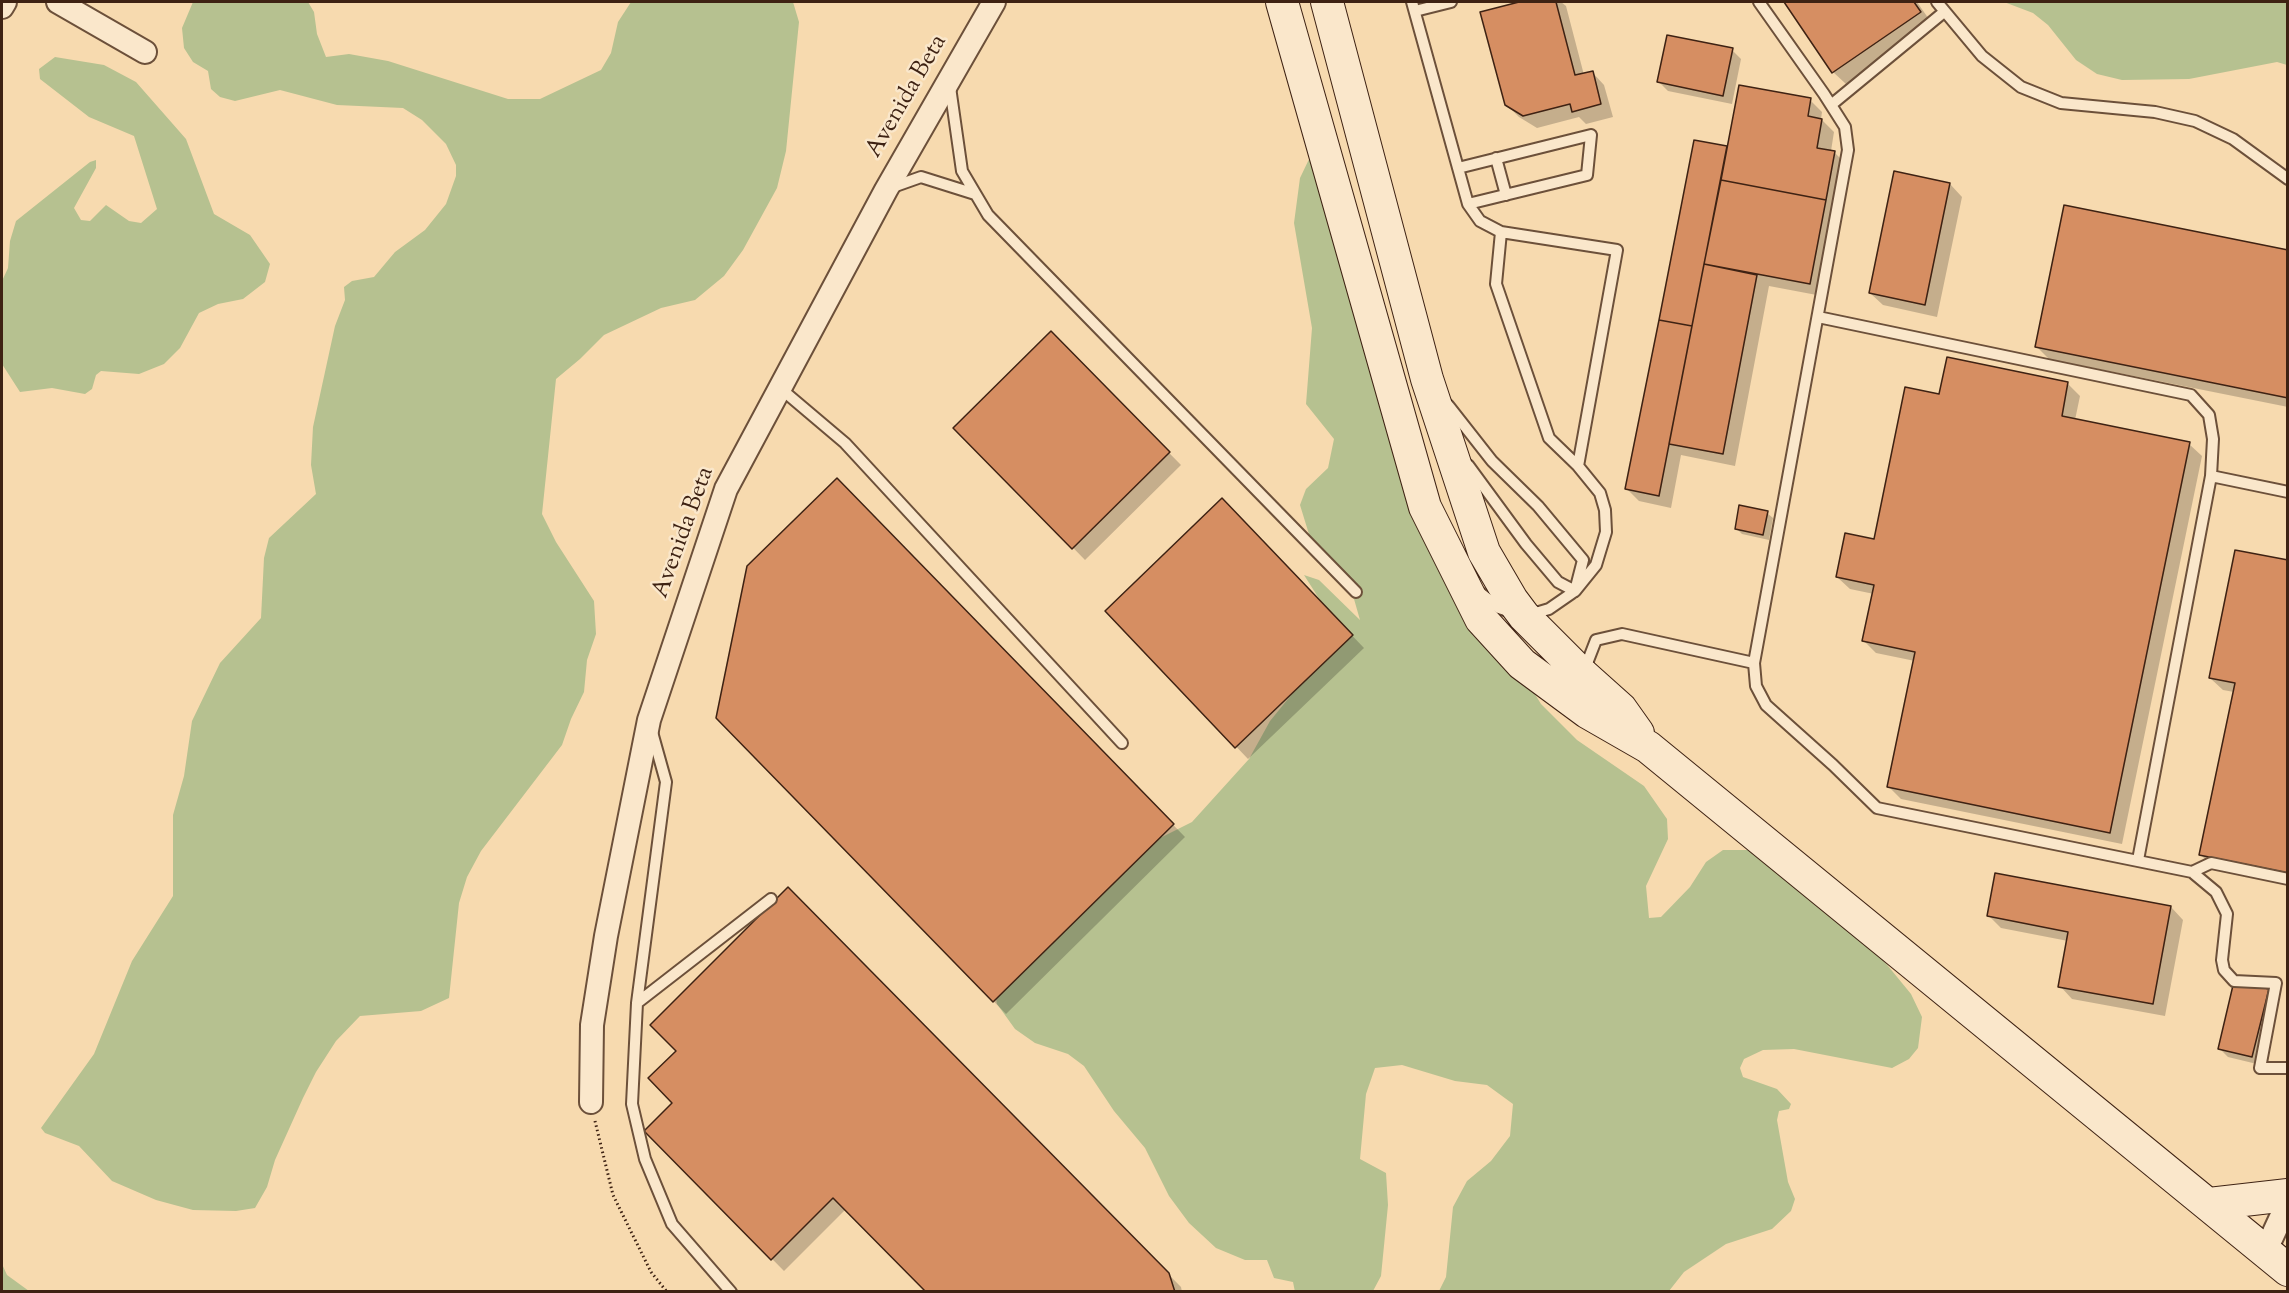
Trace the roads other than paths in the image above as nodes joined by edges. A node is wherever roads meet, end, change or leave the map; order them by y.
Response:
1 (5, 2) edge
2 (58, 2) edge
3 (994, 2) edge
4 (1282, 2) edge
5 (1327, 2) edge
6 (1451, 2) edge
7 (1759, 2) edge
8 (1937, 2) edge
9 (1414, 6) edge
10 (2, 7) edge
11 (1944, 12) junction
12 (145, 52) dead end
13 (949, 80) junction
14 (1831, 105) junction
15 (1496, 158) junction
16 (1458, 168) junction
17 (2288, 179) edge
18 (886, 189) junction
19 (975, 194) junction
20 (1506, 195) junction
21 (1468, 204) junction
22 (1501, 232) junction
23 (1818, 317) junction
24 (1427, 379) junction
25 (780, 388) junction
26 (1443, 431) junction
27 (1578, 466) junction
28 (2211, 476) junction
29 (2288, 492) edge
30 (1445, 546) junction
31 (1575, 591) junction
32 (1356, 592) dead end
33 (1524, 616) junction
34 (1754, 663) junction
35 (1582, 675) junction
36 (649, 720) junction
37 (1122, 743) dead end
38 (1648, 747) junction
39 (2138, 860) junction
40 (2192, 872) junction
41 (2288, 879) edge
42 (771, 899) dead end
43 (637, 1003) junction
44 (2288, 1068) edge
45 (591, 1102) road end
46 (2288, 1195) edge
47 (2288, 1202) edge
48 (2209, 1204) junction
49 (2276, 1261) edge
50 (731, 1292) edge

1 - 10 street
2 - 12 street
3 - 13 street, Avenida Beta
4 - 30 main road
5 - 24 main road
6 - 9 lane
7 - 14 lane
8 - 11 lane
9 - 16 lane
11 - 14 lane
11 - 17 lane
13 - 18 street, Avenida Beta
13 - 19 lane
14 - 23 lane
15 - 16 lane
15 - 20 lane
15 - 20 lane
16 - 21 lane
18 - 19 lane
18 - 25 street, Avenida Beta
19 - 32 lane
20 - 21 lane
21 - 22 lane
22 - 27 lane
22 - 27 lane
23 - 28 lane
23 - 34 lane
24 - 26 main road
24 - 31 lane
25 - 36 street, Avenida Beta
25 - 37 lane
26 - 31 lane
26 - 33 main road
27 - 31 lane
28 - 29 lane
28 - 39 lane
30 - 33 lane
30 - 38 main road
31 - 33 lane
33 - 35 main road
34 - 35 lane
34 - 39 lane
35 - 38 main road
36 - 43 lane
36 - 45 street, Avenida Beta
38 - 48 main road
39 - 40 lane
40 - 41 lane
40 - 44 lane
42 - 43 lane
43 - 50 lane
46 - 48 main road
47 - 49 street
48 - 49 main road

